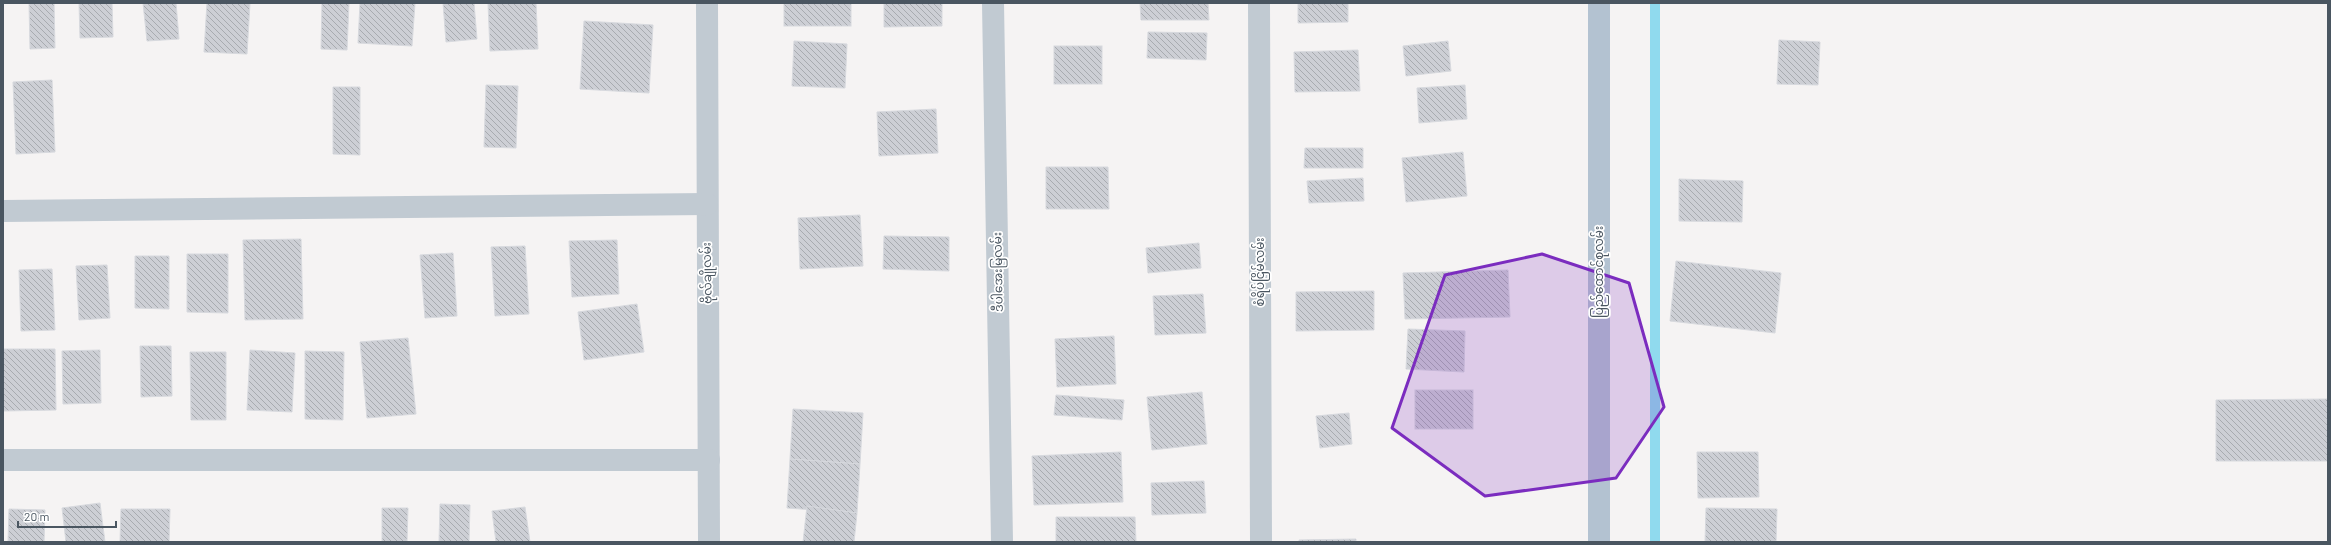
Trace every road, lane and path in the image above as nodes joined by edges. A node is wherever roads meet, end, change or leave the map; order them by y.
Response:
1 (707, 3) edge
2 (993, 3) edge
3 (1259, 3) edge
4 (1599, 3) edge
5 (707, 204) junction
6 (3, 212) edge
7 (3, 460) edge
8 (709, 460) junction
9 (709, 542) edge
10 (1002, 542) edge
11 (1261, 542) edge
12 (1599, 542) edge

1 - 5 street, ဗိုလ်ချိုလမ်း
2 - 10 street, ဒီပါအေးမြလမ်း
3 - 11 street, စံရိပ်ငြိမ်လမ်း
4 - 12 main road, ပြည်ထောင်စုလမ်း
5 - 6 street
5 - 8 street, ဗိုလ်ချိုလမ်း
7 - 8 street
8 - 9 street, ဗိုလ်ချိုလမ်း

